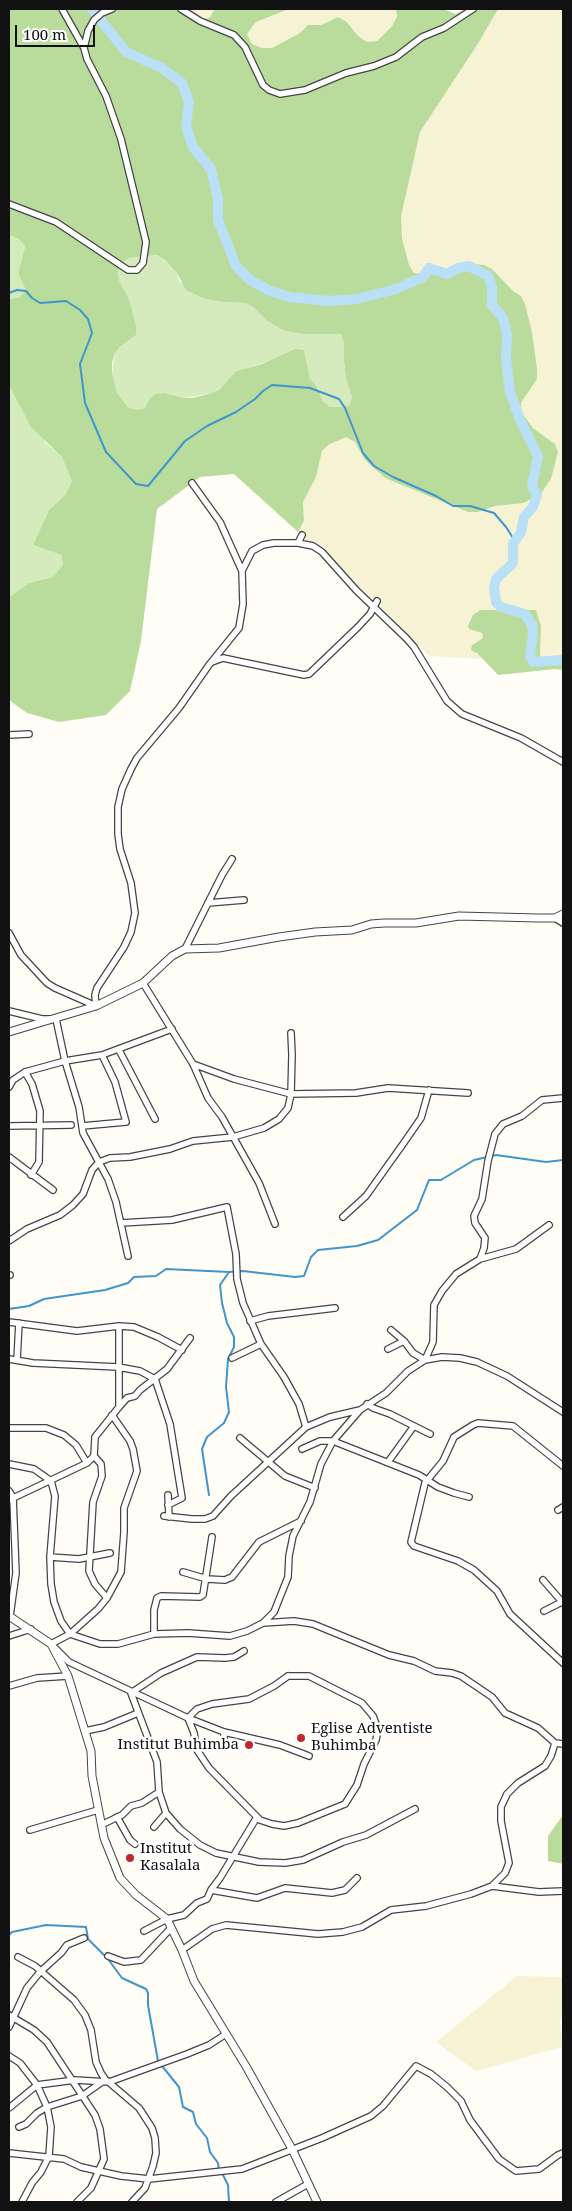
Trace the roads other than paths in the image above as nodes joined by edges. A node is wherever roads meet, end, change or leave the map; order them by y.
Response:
1 (62, 9) edge
2 (112, 9) edge
3 (181, 9) edge
4 (473, 9) edge
5 (84, 48) junction
6 (9, 204) edge
7 (192, 483) dead end
8 (302, 535) dead end
9 (298, 543) junction
10 (242, 571) junction
11 (375, 603) junction
12 (414, 640) dead end
13 (414, 647) junction
14 (212, 662) junction
15 (29, 734) dead end
16 (9, 735) edge
17 (563, 762) edge
18 (232, 859) dead end
19 (244, 900) dead end
20 (208, 903) junction
21 (563, 914) edge
22 (555, 918) junction
23 (563, 923) edge
24 (9, 933) edge
25 (185, 949) junction
26 (143, 983) junction
27 (96, 1006) junction
28 (9, 1011) edge
29 (56, 1019) junction
30 (172, 1029) junction
31 (9, 1032) edge
32 (291, 1033) dead end
33 (119, 1050) junction
34 (102, 1055) junction
35 (65, 1061) junction
36 (193, 1064) junction
37 (25, 1072) junction
38 (9, 1086) edge
39 (429, 1090) junction
40 (468, 1093) dead end
41 (291, 1094) junction
42 (563, 1098) edge
43 (155, 1119) dead end
44 (71, 1125) dead end
45 (9, 1126) edge
46 (41, 1126) junction
47 (82, 1126) junction
48 (233, 1137) junction
49 (9, 1157) edge
50 (99, 1162) junction
51 (31, 1175) junction
52 (53, 1190) dead end
53 (342, 1218) dead end
54 (122, 1223) junction
55 (275, 1224) dead end
56 (549, 1225) dead end
57 (9, 1241) edge
58 (128, 1256) dead end
59 (480, 1259) junction
60 (335, 1308) dead end
61 (250, 1321) junction
62 (9, 1322) edge
63 (19, 1323) junction
64 (119, 1326) junction
65 (391, 1330) dead end
66 (190, 1338) dead end
67 (404, 1341) junction
68 (261, 1344) junction
69 (388, 1349) dead end
70 (182, 1350) junction
71 (9, 1358) edge
72 (232, 1358) dead end
73 (17, 1360) junction
74 (425, 1360) junction
75 (118, 1367) junction
76 (155, 1378) junction
77 (368, 1404) junction
78 (119, 1407) junction
79 (360, 1410) junction
80 (563, 1412) edge
81 (112, 1415) junction
82 (414, 1426) junction
83 (306, 1427) junction
84 (9, 1428) edge
85 (430, 1434) dead end
86 (240, 1438) dead end
87 (333, 1441) junction
88 (302, 1449) dead end
89 (94, 1456) junction
90 (388, 1462) junction
91 (87, 1463) junction
92 (9, 1464) edge
93 (268, 1464) junction
94 (563, 1466) edge
95 (427, 1480) junction
96 (51, 1481) junction
97 (315, 1488) junction
98 (9, 1491) edge
99 (168, 1494) dead end
100 (469, 1497) dead end
101 (11, 1499) edge
102 (168, 1505) junction
103 (300, 1521) junction
104 (212, 1536) dead end
105 (110, 1553) dead end
106 (50, 1557) junction
107 (89, 1557) junction
108 (183, 1572) dead end
109 (207, 1579) junction
110 (543, 1580) dead end
111 (107, 1598) junction
112 (563, 1602) edge
113 (544, 1611) dead end
114 (9, 1616) edge
115 (263, 1623) junction
116 (31, 1629) junction
117 (70, 1634) junction
118 (154, 1634) junction
119 (9, 1636) edge
120 (51, 1644) junction
121 (244, 1651) dead end
122 (562, 1658) edge
123 (68, 1676) junction
124 (9, 1686) edge
125 (131, 1693) junction
126 (138, 1713) junction
127 (188, 1718) junction
128 (85, 1732) junction
129 (224, 1732) junction
130 (555, 1743) junction
131 (563, 1744) edge
132 (224, 1746) dead end
133 (308, 1756) dead end
134 (159, 1792) junction
135 (415, 1809) dead end
136 (98, 1810) junction
137 (166, 1813) junction
138 (117, 1817) junction
139 (257, 1817) junction
140 (102, 1825) junction
141 (154, 1827) dead end
142 (30, 1830) dead end
143 (135, 1844) dead end
144 (232, 1857) junction
145 (357, 1878) dead end
146 (492, 1886) junction
147 (210, 1890) junction
148 (563, 1891) edge
149 (167, 1918) junction
150 (171, 1928) junction
151 (144, 1931) dead end
152 (84, 1938) dead end
153 (182, 1950) junction
154 (108, 1956) dead end
155 (18, 1957) dead end
156 (40, 1972) junction
157 (11, 2016) edge
158 (9, 2027) edge
159 (226, 2034) junction
160 (9, 2056) edge
161 (72, 2081) junction
162 (106, 2082) junction
163 (37, 2085) junction
164 (82, 2096) junction
165 (47, 2106) junction
166 (9, 2108) edge
167 (19, 2127) dead end
168 (292, 2149) junction
169 (9, 2153) edge
170 (563, 2153) edge
171 (48, 2156) junction
172 (100, 2171) junction
173 (149, 2179) junction
174 (308, 2184) junction
175 (22, 2202) edge
176 (78, 2202) edge
177 (132, 2202) edge
178 (276, 2202) edge
179 (317, 2202) edge

1 - 5 street
2 - 5 street
3 - 4 street
5 - 6 street
7 - 10 street
8 - 9 street
9 - 10 street
9 - 11 street
10 - 14 street
11 - 13 street
11 - 14 street
12 - 13 street
13 - 17 street
14 - 27 street
15 - 16 street
18 - 20 street
19 - 20 street
20 - 25 street
21 - 22 street
22 - 23 street
22 - 25 street
24 - 27 street
25 - 26 street
26 - 27 street
26 - 30 street
27 - 29 street
28 - 29 street
29 - 31 street
29 - 35 street
30 - 33 street
30 - 36 street
32 - 41 street
33 - 34 street
33 - 43 street
34 - 35 street
34 - 47 street
35 - 37 street
35 - 47 street
36 - 41 street
36 - 48 street
37 - 38 street
37 - 46 street
39 - 40 street
39 - 41 street
39 - 53 street
41 - 48 street
42 - 59 street
44 - 46 street
45 - 46 street
46 - 51 street
47 - 50 street
48 - 50 street
48 - 55 street
49 - 51 street
50 - 54 street
50 - 57 street
51 - 52 street
54 - 58 street
54 - 61 street
56 - 59 street
59 - 74 street
60 - 61 street
61 - 68 street
62 - 63 street
63 - 64 street
63 - 73 street
64 - 70 street
64 - 75 street
65 - 67 street
66 - 70 street
67 - 69 street
67 - 74 street
68 - 72 street
68 - 83 street
70 - 76 street
71 - 73 street
73 - 75 street
74 - 77 street
74 - 80 street
75 - 76 street
75 - 78 street
76 - 78 street
76 - 102 street
77 - 79 street
77 - 82 street
78 - 81 street
79 - 83 street
79 - 87 street
81 - 89 street
81 - 111 street
82 - 85 street
82 - 90 street
83 - 93 street
84 - 91 street
86 - 93 street
87 - 88 street
87 - 90 street
87 - 97 street
89 - 91 street
89 - 107 street
90 - 95 street
91 - 96 street
92 - 96 street
93 - 97 street
93 - 102 street
94 - 95 street
95 - 100 street
95 - 122 street
96 - 101 street
96 - 106 street
97 - 103 street
98 - 101 street
99 - 102 street
101 - 114 street
103 - 109 street
103 - 115 street
104 - 109 street
105 - 107 street
106 - 107 street
106 - 117 street
107 - 111 street
108 - 109 street
109 - 118 street
110 - 112 street
111 - 117 street
112 - 113 street
114 - 116 street
115 - 118 street
115 - 130 street
116 - 119 street
116 - 120 street
117 - 118 street
117 - 120 street
120 - 123 street
120 - 125 street
121 - 125 street
123 - 124 street
123 - 128 street
125 - 126 street
125 - 127 street
126 - 128 street
126 - 134 street
127 - 129 street
127 - 139 street
127 - 139 street
128 - 136 street
129 - 132 street
129 - 133 street
130 - 131 street
130 - 146 street
134 - 137 street
134 - 138 street
135 - 144 street
136 - 140 street
136 - 142 street
137 - 141 street
137 - 144 street
138 - 140 street
138 - 143 street
139 - 144 street
140 - 149 street
144 - 147 street
145 - 147 street
146 - 148 street
146 - 153 street
147 - 149 street
149 - 150 street
149 - 151 street
150 - 153 street
150 - 154 street
152 - 156 street
153 - 159 street
155 - 156 street
156 - 157 street
156 - 162 street
157 - 158 street
157 - 161 street
159 - 162 street
159 - 168 street
160 - 163 street
161 - 162 street
161 - 163 street
161 - 164 street
162 - 164 street
162 - 173 street
163 - 165 street
163 - 166 street
164 - 165 street
164 - 172 street
165 - 167 street
165 - 171 street
168 - 170 street
168 - 173 street
168 - 174 street
169 - 171 street
171 - 172 street
171 - 175 street
172 - 173 street
172 - 176 street
173 - 177 street
174 - 178 street
174 - 179 street

